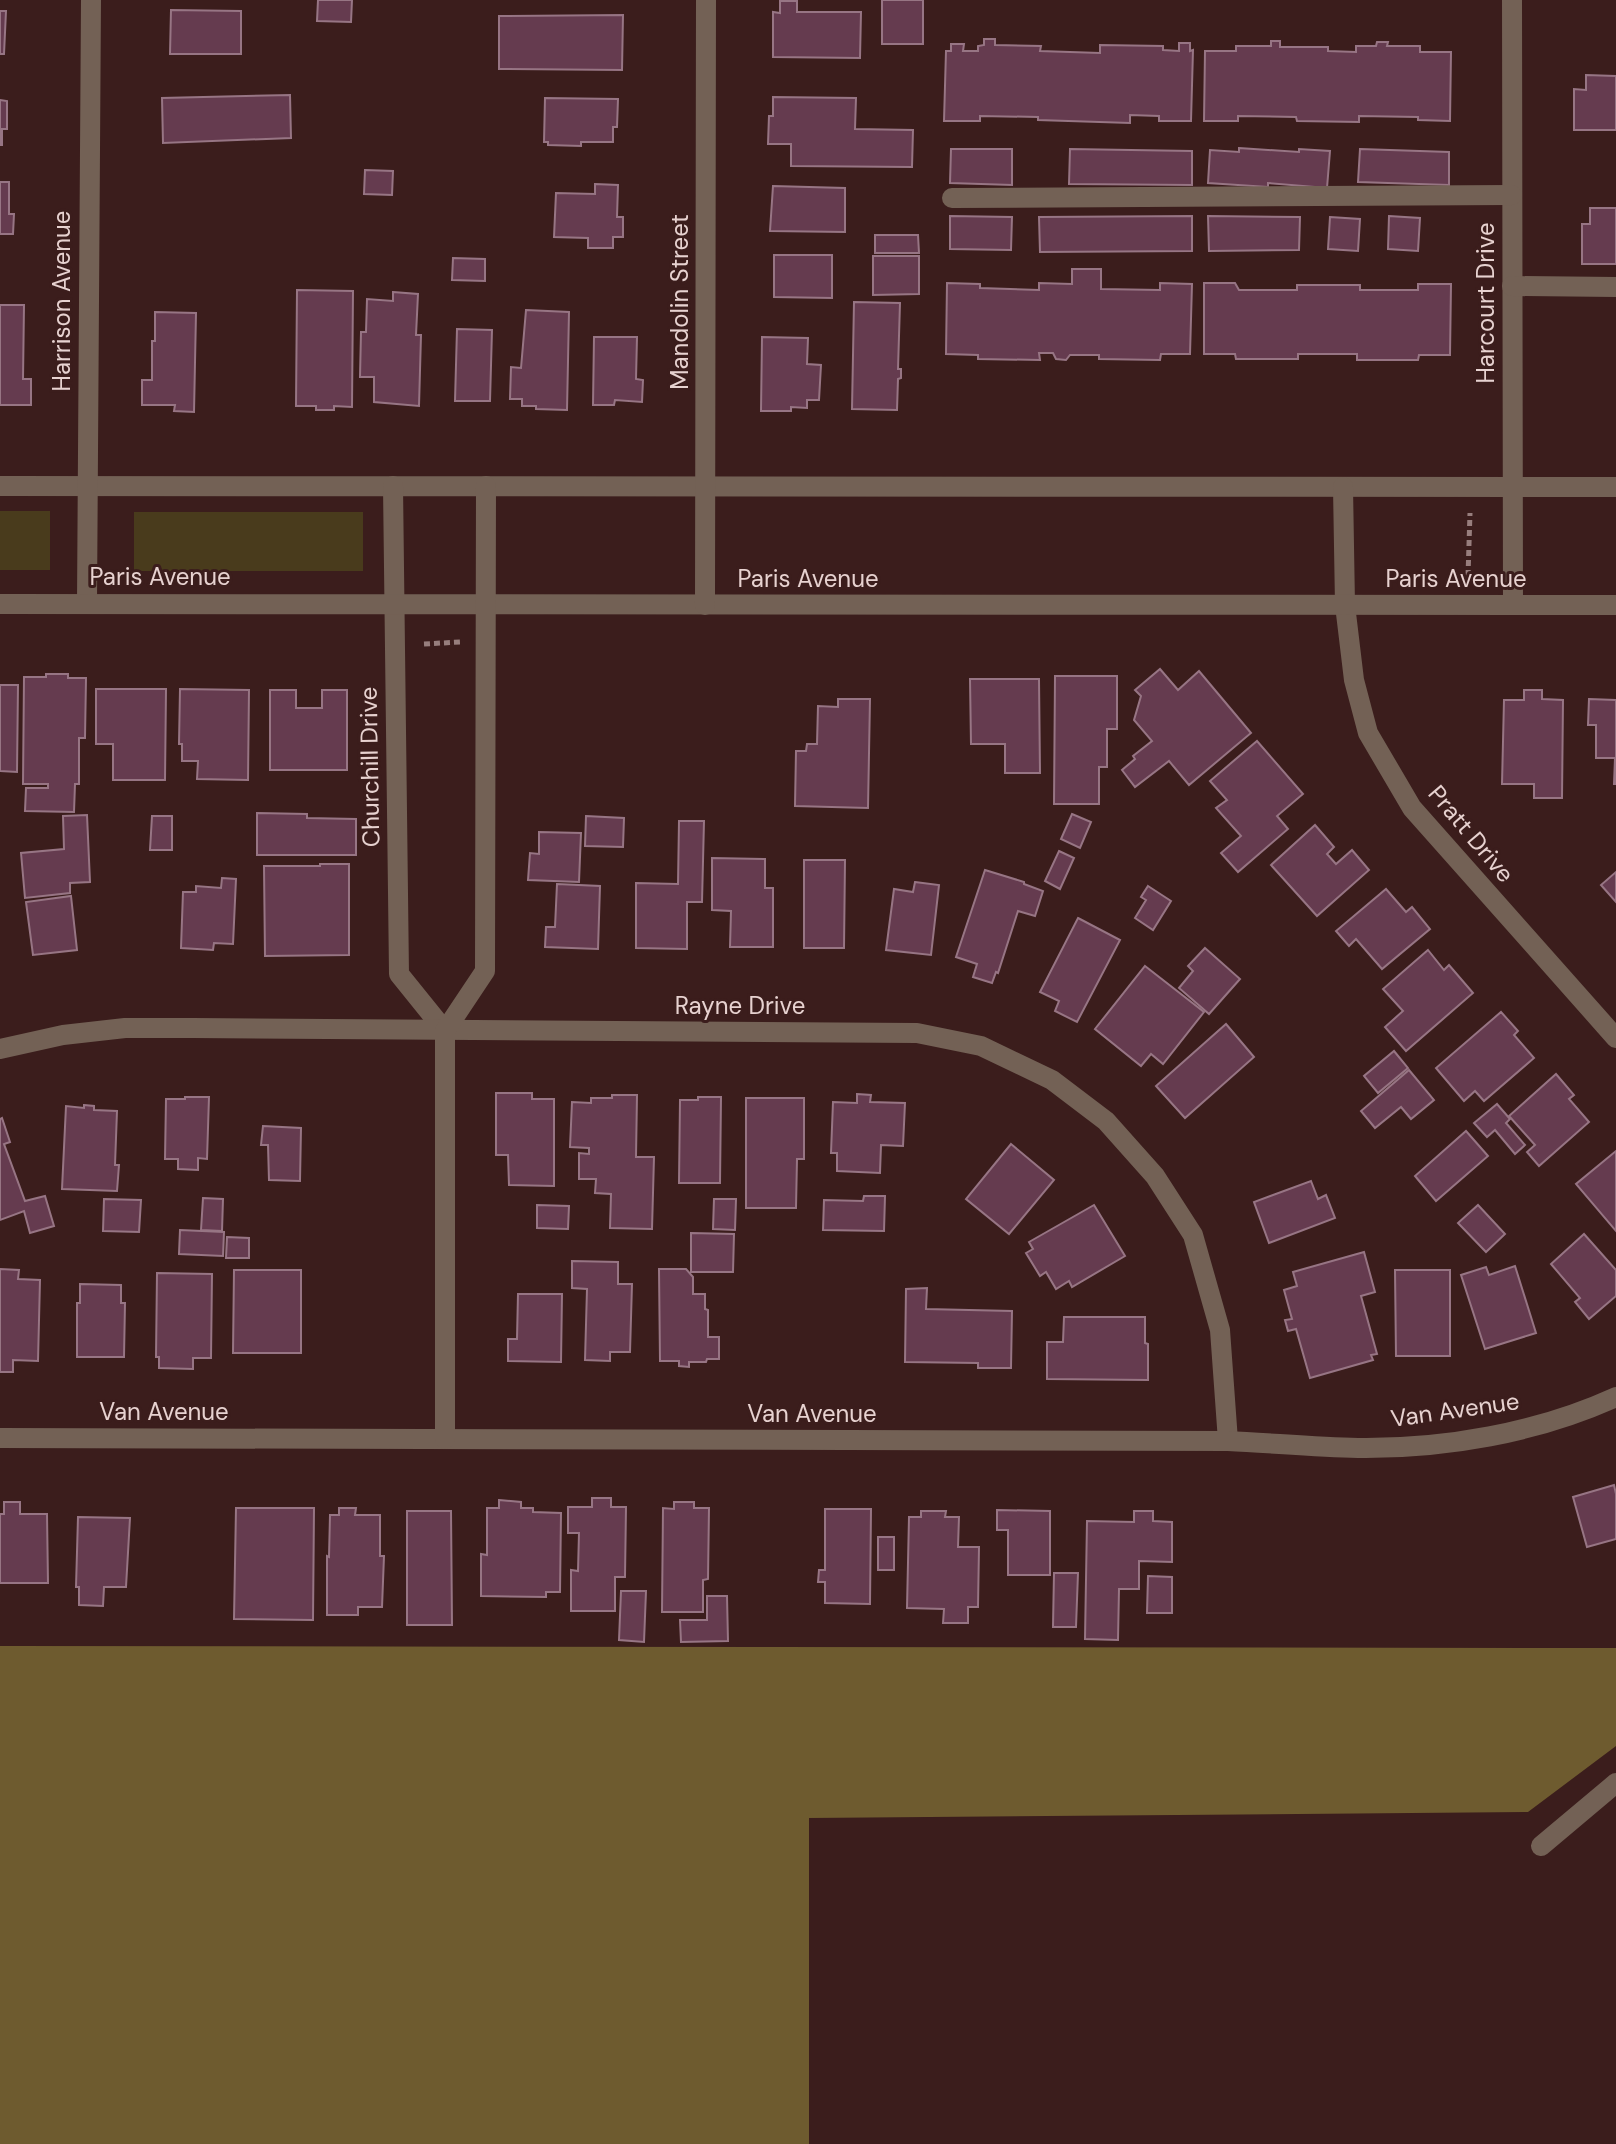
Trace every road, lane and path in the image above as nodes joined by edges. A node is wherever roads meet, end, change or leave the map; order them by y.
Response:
1 (91, 0) edge
2 (706, 0) edge
3 (1512, 0) edge
4 (1512, 195) junction
5 (952, 198) dead end
6 (1512, 286) junction
7 (1616, 287) edge
8 (0, 486) edge
9 (87, 486) junction
10 (393, 486) junction
11 (486, 486) junction
12 (705, 486) junction
13 (1343, 487) junction
14 (1512, 487) junction
15 (1616, 487) edge
16 (1470, 508) dead end
17 (1468, 576) dead end
18 (87, 603) junction
19 (0, 604) edge
20 (393, 604) junction
21 (487, 604) junction
22 (705, 605) junction
23 (1345, 605) junction
24 (1513, 605) junction
25 (1616, 605) edge
26 (465, 642) dead end
27 (424, 644) dead end
28 (445, 1031) junction
29 (1616, 1038) edge
30 (0, 1049) edge
31 (1616, 1397) edge
32 (0, 1438) edge
33 (445, 1439) junction
34 (1228, 1441) junction
35 (1616, 1783) edge
36 (1541, 1846) dead end

1 - 9 street, Harrison Avenue
2 - 12 street, Mandolin Street
3 - 4 street, Harcourt Drive
4 - 5 street
4 - 6 street, Harcourt Drive
6 - 7 street
6 - 14 street, Harcourt Drive
8 - 9 street
9 - 10 street
9 - 18 street, Harrison Avenue
10 - 11 street
10 - 20 street, Churchill Drive
11 - 12 street
11 - 21 street
12 - 13 street
12 - 22 street, Mandolin Street
13 - 14 street
13 - 23 street, Pratt Drive
14 - 15 street
14 - 24 street, Harcourt Drive
16 - 17 path
18 - 19 street, Paris Avenue
18 - 20 street, Paris Avenue
20 - 21 street, Paris Avenue
20 - 28 street, Churchill Drive
21 - 22 street, Paris Avenue
21 - 28 street
22 - 23 street, Paris Avenue
23 - 24 street, Paris Avenue
23 - 29 street, Pratt Drive
24 - 25 street, Paris Avenue
26 - 27 path
28 - 30 street, Rayne Drive
28 - 33 street
28 - 34 street, Rayne Drive
31 - 34 street, Van Avenue
32 - 33 street, Van Avenue
33 - 34 street, Van Avenue
35 - 36 street

